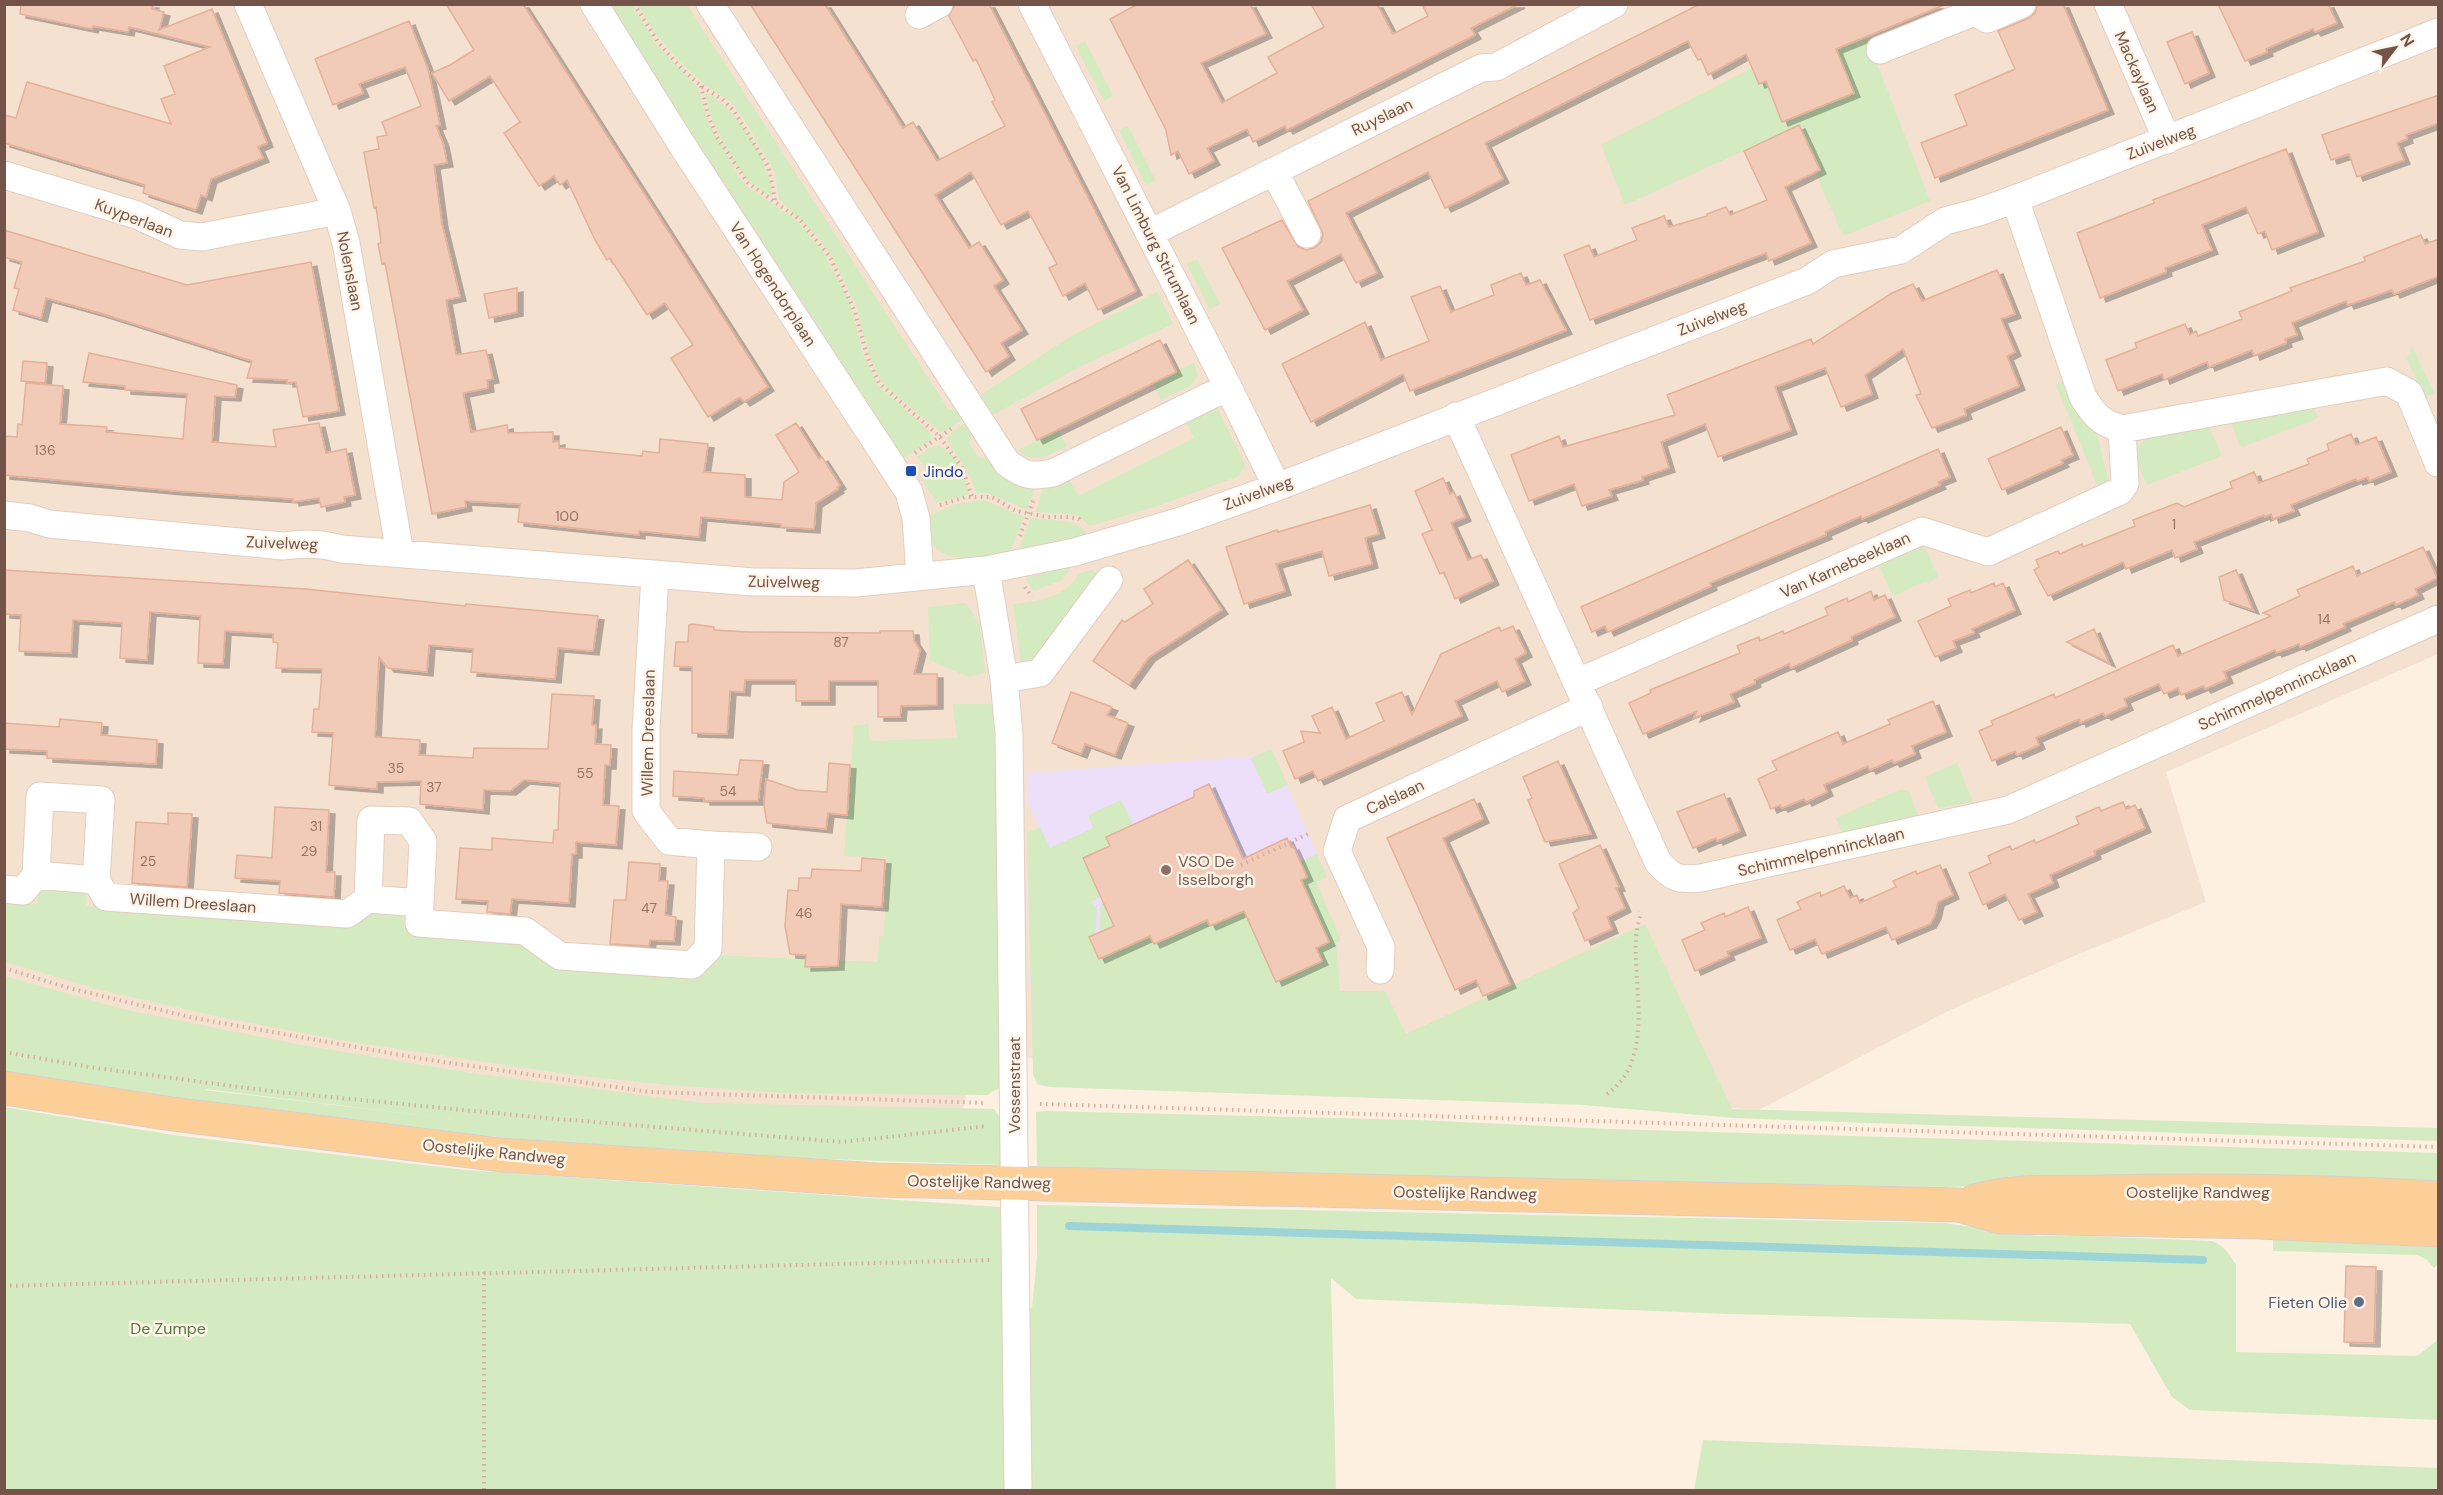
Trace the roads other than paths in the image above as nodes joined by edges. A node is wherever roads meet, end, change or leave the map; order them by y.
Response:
1 (249, 4) edge
2 (594, 4) edge
3 (710, 4) edge
4 (1614, 4) edge
5 (2022, 4) edge
6 (2108, 4) edge
7 (1037, 6) edge
8 (2439, 33) edge
9 (1880, 50) dead end
10 (2167, 140) junction
11 (1275, 171) junction
12 (4, 175) edge
13 (2015, 198) junction
14 (337, 211) junction
15 (1150, 233) junction
16 (1307, 234) dead end
17 (1228, 387) junction
18 (1456, 416) junction
19 (2122, 429) junction
20 (2439, 463) edge
21 (1277, 487) junction
22 (4, 516) edge
23 (400, 553) junction
24 (986, 570) junction
25 (655, 575) junction
26 (920, 575) junction
27 (1109, 580) dead end
28 (2439, 619) edge
29 (1004, 680) junction
30 (1578, 682) junction
31 (1589, 707) junction
32 (711, 845) junction
33 (758, 847) dead end
34 (36, 875) junction
35 (96, 880) junction
36 (4, 889) edge
37 (368, 899) junction
38 (420, 903) junction
39 (1380, 970) dead end
40 (4, 1088) edge
41 (1014, 1182) junction
42 (2439, 1198) edge
43 (1959, 1205) junction
44 (2439, 1230) edge
45 (1018, 1491) edge

1 - 14 street, Nolenslaan
2 - 26 street, Van Hogendorplaan
3 - 17 street
4 - 11 street, Ruyslaan
5 - 9 street
6 - 10 street, Mackaylaan
7 - 15 street, Van Limburg Stirumlaan
8 - 10 street, Zuivelweg
10 - 13 street, Zuivelweg
11 - 15 street, Ruyslaan
11 - 16 street
12 - 14 street, Kuyperlaan
13 - 18 street, Zuivelweg
13 - 19 street
14 - 23 street, Nolenslaan
15 - 17 street, Van Limburg Stirumlaan
17 - 21 street, Van Limburg Stirumlaan
18 - 21 street, Zuivelweg
18 - 30 street, Schimmelpennincklaan
19 - 20 street
19 - 30 street, Van Karnebeeklaan
21 - 24 street, Zuivelweg
22 - 23 street, Zuivelweg
23 - 25 street, Zuivelweg
24 - 26 street, Zuivelweg
24 - 29 street, Vossenstraat
25 - 26 street, Zuivelweg
25 - 32 street, Willem Dreeslaan
27 - 29 street
28 - 31 street, Schimmelpennincklaan
29 - 41 street, Vossenstraat
30 - 31 street, Schimmelpennincklaan
31 - 39 street, Calslaan
32 - 33 street, Willem Dreeslaan
32 - 38 street
34 - 35 street
34 - 35 street
34 - 36 street
35 - 37 street, Willem Dreeslaan
37 - 38 street
37 - 38 street
40 - 41 main road, Oostelijke Randweg
41 - 43 main road, Oostelijke Randweg
41 - 45 street, Vossenstraat
42 - 43 main road, Oostelijke Randweg
43 - 44 main road, Oostelijke Randweg

